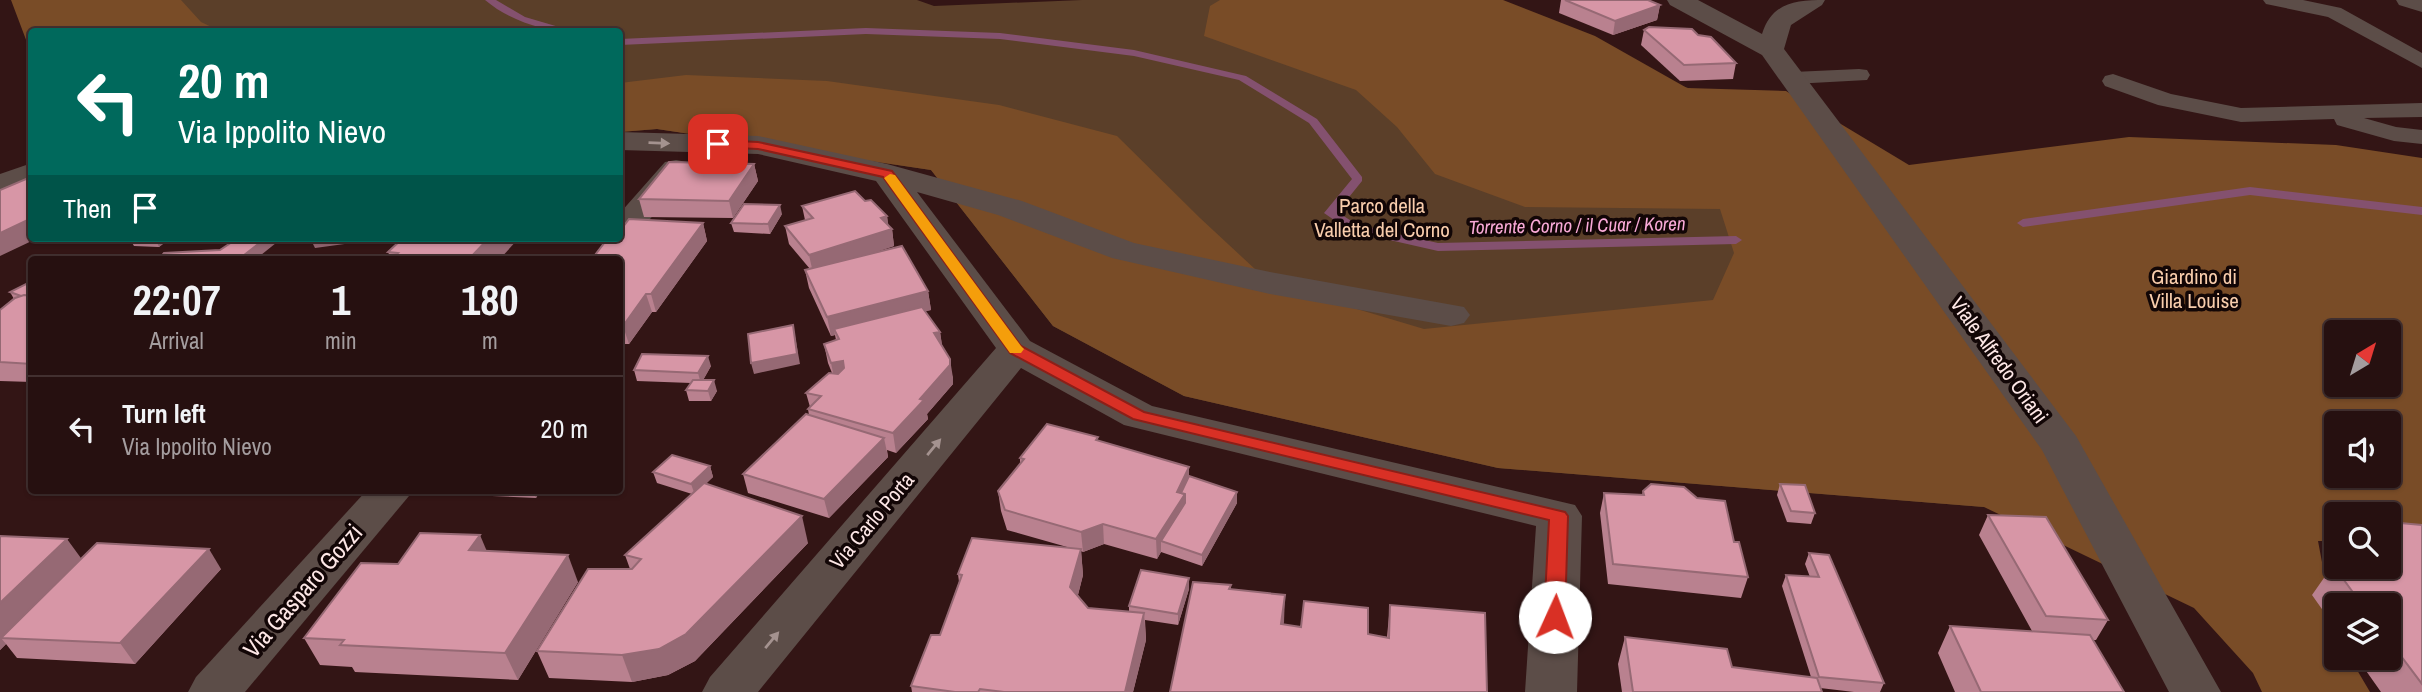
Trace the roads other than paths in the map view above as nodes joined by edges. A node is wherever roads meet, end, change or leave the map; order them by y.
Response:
1 (1679, 0) edge
2 (1813, 0) edge
3 (2273, 0) edge
4 (2408, 0) edge
5 (2422, 4) edge
6 (2422, 62) edge
7 (1782, 63) junction
8 (1859, 75) dead end
9 (2113, 81) dead end
10 (2422, 110) edge
11 (2321, 113) junction
12 (2422, 137) edge
13 (623, 141) edge
14 (698, 144) junction
15 (28, 174) edge
16 (887, 174) junction
17 (28, 184) edge
18 (0, 185) edge
19 (623, 230) edge
20 (612, 242) edge
21 (600, 256) edge
22 (1451, 315) dead end
23 (1016, 349) junction
24 (388, 494) edge
25 (214, 692) edge
26 (728, 692) edge
27 (1551, 692) edge
28 (2194, 692) edge

1 - 7 street
2 - 7 street
3 - 6 lane
4 - 5 street
7 - 8 lane
7 - 28 street, Viale Alfredo Oriani
9 - 11 lane
10 - 11 lane
11 - 12 lane
13 -> 14 street
14 - 16 street
14 - 19 street
15 - 18 street
16 - 22 street
16 - 23 street
17 - 18 street
20 - 21 street
26 -> 23 street, Via Carlo Porta
23 - 27 street
24 - 25 street, Via Gasparo Gozzi

